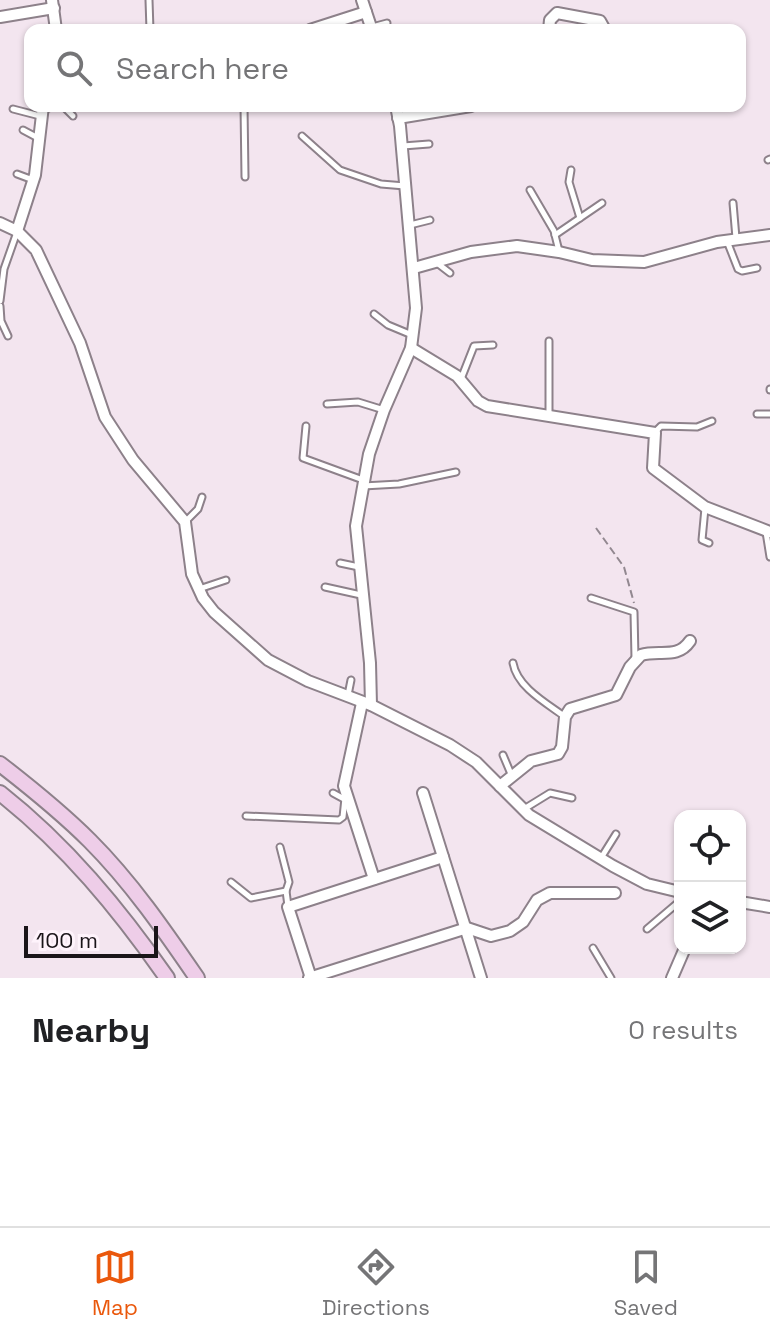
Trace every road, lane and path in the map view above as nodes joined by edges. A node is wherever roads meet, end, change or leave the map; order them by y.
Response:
1 (149, 0) edge
2 (362, 0) edge
3 (53, 4) edge
4 (366, 12) junction
5 (0, 17) edge
6 (55, 24) edge
7 (150, 24) edge
8 (329, 24) edge
9 (370, 24) edge
10 (550, 24) edge
11 (602, 24) edge
12 (13, 109) dead end
13 (24, 110) edge
14 (42, 112) edge
15 (69, 112) edge
16 (244, 112) edge
17 (397, 112) edge
18 (431, 112) edge
19 (73, 116) dead end
20 (398, 118) junction
21 (23, 130) dead end
22 (302, 136) dead end
23 (39, 138) junction
24 (429, 144) dead end
25 (402, 146) junction
26 (571, 170) dead end
27 (17, 174) dead end
28 (245, 177) dead end
29 (33, 180) junction
30 (406, 186) junction
31 (530, 190) dead end
32 (602, 203) dead end
33 (733, 203) dead end
34 (580, 218) junction
35 (430, 220) dead end
36 (0, 223) edge
37 (409, 225) junction
38 (17, 231) junction
39 (555, 235) junction
40 (770, 235) edge
41 (731, 239) junction
42 (559, 252) junction
43 (436, 263) junction
44 (414, 268) junction
45 (757, 268) dead end
46 (450, 273) dead end
47 (0, 303) edge
48 (374, 314) dead end
49 (413, 335) junction
50 (8, 336) dead end
51 (549, 341) dead end
52 (493, 345) dead end
53 (411, 348) junction
54 (461, 380) junction
55 (327, 404) dead end
56 (384, 410) junction
57 (757, 414) dead end
58 (770, 414) edge
59 (549, 418) junction
60 (712, 421) dead end
61 (306, 426) dead end
62 (655, 433) junction
63 (456, 472) dead end
64 (362, 483) junction
65 (202, 497) dead end
66 (705, 507) junction
67 (185, 522) junction
68 (596, 528) dead end
69 (768, 532) edge
70 (709, 543) dead end
71 (770, 557) edge
72 (340, 563) dead end
73 (359, 567) junction
74 (226, 580) dead end
75 (325, 587) dead end
76 (198, 589) junction
77 (362, 596) junction
78 (591, 598) dead end
79 (634, 612) junction
80 (690, 641) dead end
81 (635, 660) junction
82 (513, 663) dead end
83 (351, 680) dead end
84 (348, 696) junction
85 (366, 704) junction
86 (565, 717) junction
87 (503, 755) dead end
88 (0, 764) edge
89 (512, 775) junction
90 (500, 786) junction
91 (0, 793) edge
92 (333, 793) dead end
93 (423, 793) dead end
94 (345, 796) junction
95 (572, 798) dead end
96 (523, 810) junction
97 (246, 816) dead end
98 (616, 834) dead end
99 (280, 847) dead end
100 (443, 857) junction
101 (600, 859) junction
102 (374, 879) junction
103 (231, 882) dead end
104 (286, 891) junction
105 (674, 891) edge
106 (615, 893) dead end
107 (746, 903) edge
108 (674, 906) edge
109 (288, 907) junction
110 (770, 907) edge
111 (467, 928) junction
112 (163, 929) junction
113 (647, 929) dead end
114 (143, 944) junction
115 (593, 948) dead end
116 (682, 954) edge
117 (167, 978) edge
118 (197, 978) edge
119 (310, 978) edge
120 (481, 978) edge
121 (611, 978) edge
122 (672, 978) edge

1 - 7 lane
2 - 4 street
3 - 5 street
3 - 6 street
4 - 8 street
4 - 9 street
10 - 11 street
12 - 13 lane
14 - 23 street
15 - 19 lane
16 - 28 lane
17 - 20 street
18 - 20 street
20 - 25 street
21 - 23 lane
22 - 30 lane
23 - 29 street
24 - 25 lane
25 - 30 street
26 - 34 lane
27 - 29 lane
29 - 38 street
30 - 37 street
31 - 39 lane
32 - 34 lane
33 - 41 lane
34 - 39 lane
35 - 37 lane
36 - 38 street
37 - 44 street
38 - 47 lane
38 - 67 street
39 - 42 lane
40 - 41 street
41 - 42 street
41 - 45 lane
42 - 43 street
43 - 44 street
43 - 46 lane
44 - 49 street
47 - 50 lane
48 - 49 lane
49 - 53 street
51 - 59 lane
52 - 54 lane
53 - 54 street
53 - 56 street
54 - 59 street
55 - 56 lane
56 - 64 street
57 - 58 lane
59 - 62 street
60 - 62 lane
61 - 64 lane
62 - 66 street
63 - 64 lane
64 - 73 street
65 - 67 lane
66 - 69 street
66 - 70 lane
67 - 76 street
68 - 79 path
69 - 71 lane
72 - 73 lane
73 - 77 street
74 - 76 lane
75 - 77 lane
76 - 84 street
77 - 85 street
78 - 79 lane
79 - 81 lane
80 - 81 street
81 - 86 street
82 - 86 lane
83 - 84 lane
84 - 85 street
85 - 90 street
85 - 94 street
86 - 89 street
87 - 89 lane
88 - 112 main road
89 - 90 street
90 - 96 street
91 - 114 main road
92 - 94 lane
93 - 100 street
94 - 97 lane
94 - 102 street
95 - 96 lane
96 - 101 street
98 - 101 lane
99 - 104 lane
100 - 102 street
100 - 111 street
101 - 105 street
102 - 109 street
103 - 104 lane
104 - 109 lane
106 - 111 street
107 - 110 street
108 - 113 lane
109 - 119 street
111 - 119 street
111 - 120 street
112 - 114 main road
112 - 118 main road
114 - 117 main road
115 - 121 lane
116 - 122 street

